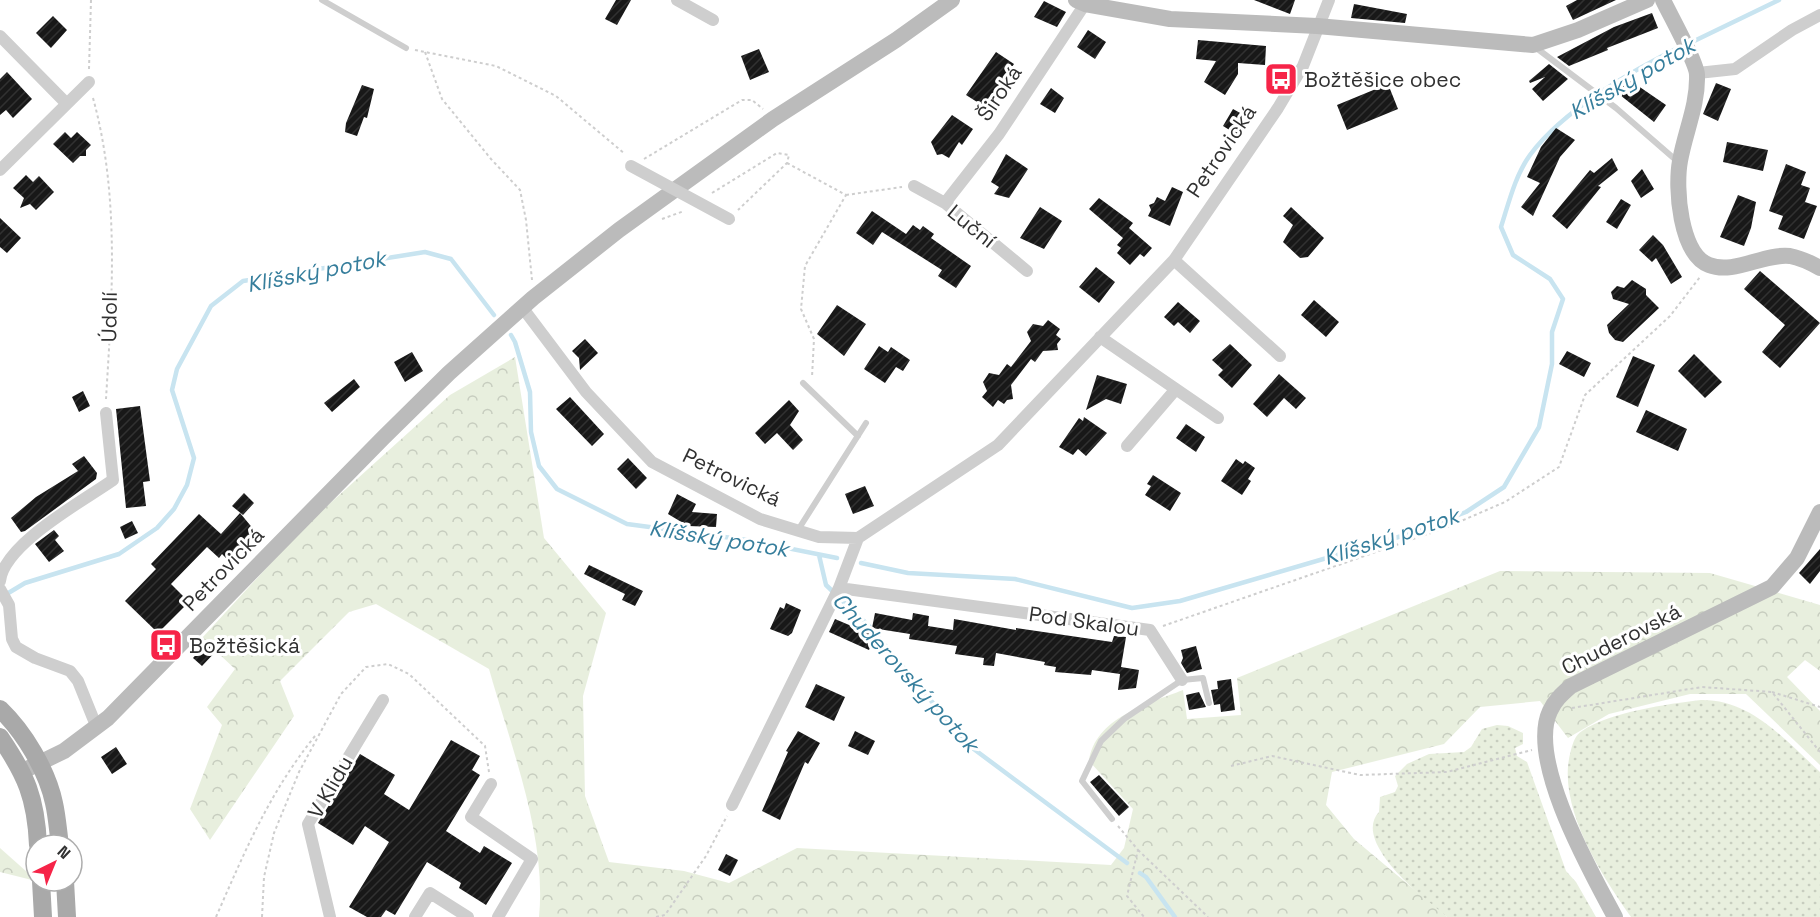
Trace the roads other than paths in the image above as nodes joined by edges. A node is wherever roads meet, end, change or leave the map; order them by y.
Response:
1 (322, 0) edge
2 (677, 0) edge
3 (952, 0) edge
4 (1329, 0) edge
5 (1647, 0) edge
6 (1664, 0) edge
7 (1081, 2) edge
8 (1820, 15) edge
9 (713, 20) dead end
10 (1317, 26) junction
11 (0, 36) edge
12 (1533, 45) junction
13 (406, 48) road end
14 (1698, 73) junction
15 (88, 82) road end
16 (66, 103) junction
17 (1680, 163) junction
18 (631, 166) road end
19 (0, 170) edge
20 (915, 186) road end
21 (945, 203) junction
22 (729, 219) road end
23 (1174, 260) junction
24 (1820, 268) edge
25 (1027, 271) dead end
26 (527, 303) junction
27 (1100, 337) junction
28 (1280, 356) dead end
29 (802, 383) dead end
30 (1176, 389) junction
31 (106, 413) road end
32 (1218, 418) dead end
33 (866, 423) dead end
34 (858, 436) junction
35 (1127, 446) dead end
36 (1820, 512) edge
37 (797, 530) junction
38 (858, 538) junction
39 (0, 581) edge
40 (0, 589) edge
41 (839, 589) junction
42 (1182, 680) junction
43 (383, 700) dead end
44 (1209, 703) dead end
45 (0, 709) edge
46 (97, 728) junction
47 (0, 737) edge
48 (31, 768) junction
49 (491, 784) dead end
50 (732, 805) road end
51 (1112, 819) road end
52 (37, 833) edge
53 (58, 833) edge
54 (41, 893) edge
55 (66, 893) edge
56 (43, 917) edge
57 (67, 917) edge
58 (330, 917) edge
59 (415, 917) edge
60 (468, 917) edge
61 (498, 917) edge
62 (1615, 917) edge

1 - 13 lane
2 - 9 street
3 - 26 street, Petrovická
4 - 10 street, Petrovická
5 - 12 street
6 - 14 street
7 - 10 street, Široká
7 - 21 street, Široká
8 - 14 street
10 - 12 street
10 - 23 street, Petrovická
11 - 16 street
12 - 17 lane
14 - 17 street
15 - 16 street
16 - 19 street
17 - 24 street
18 - 22 street, bridge
20 - 21 street, Luční
21 - 25 street, Luční
23 - 27 street, Petrovická
23 - 28 street
26 - 37 street, Petrovická
26 - 46 street, Petrovická
27 - 30 street
27 - 38 street, Petrovická
29 - 34 lane
30 - 32 street
30 - 35 street
31 - 39 street
33 - 34 lane
34 - 37 lane
36 - 62 street, Chuderovská
37 - 38 street, Petrovická
38 - 41 street
40 - 46 street
41 - 42 street, Pod Skalou
41 - 50 street
42 - 44 lane
42 - 51 lane
43 - 58 street, V Klidu
45 - 48 main road
46 - 48 street, Petrovická
47 - 48 main road
48 - 52 main road
48 - 53 main road
49 - 61 street
54 - 56 main road
55 - 57 main road
59 - 60 street

